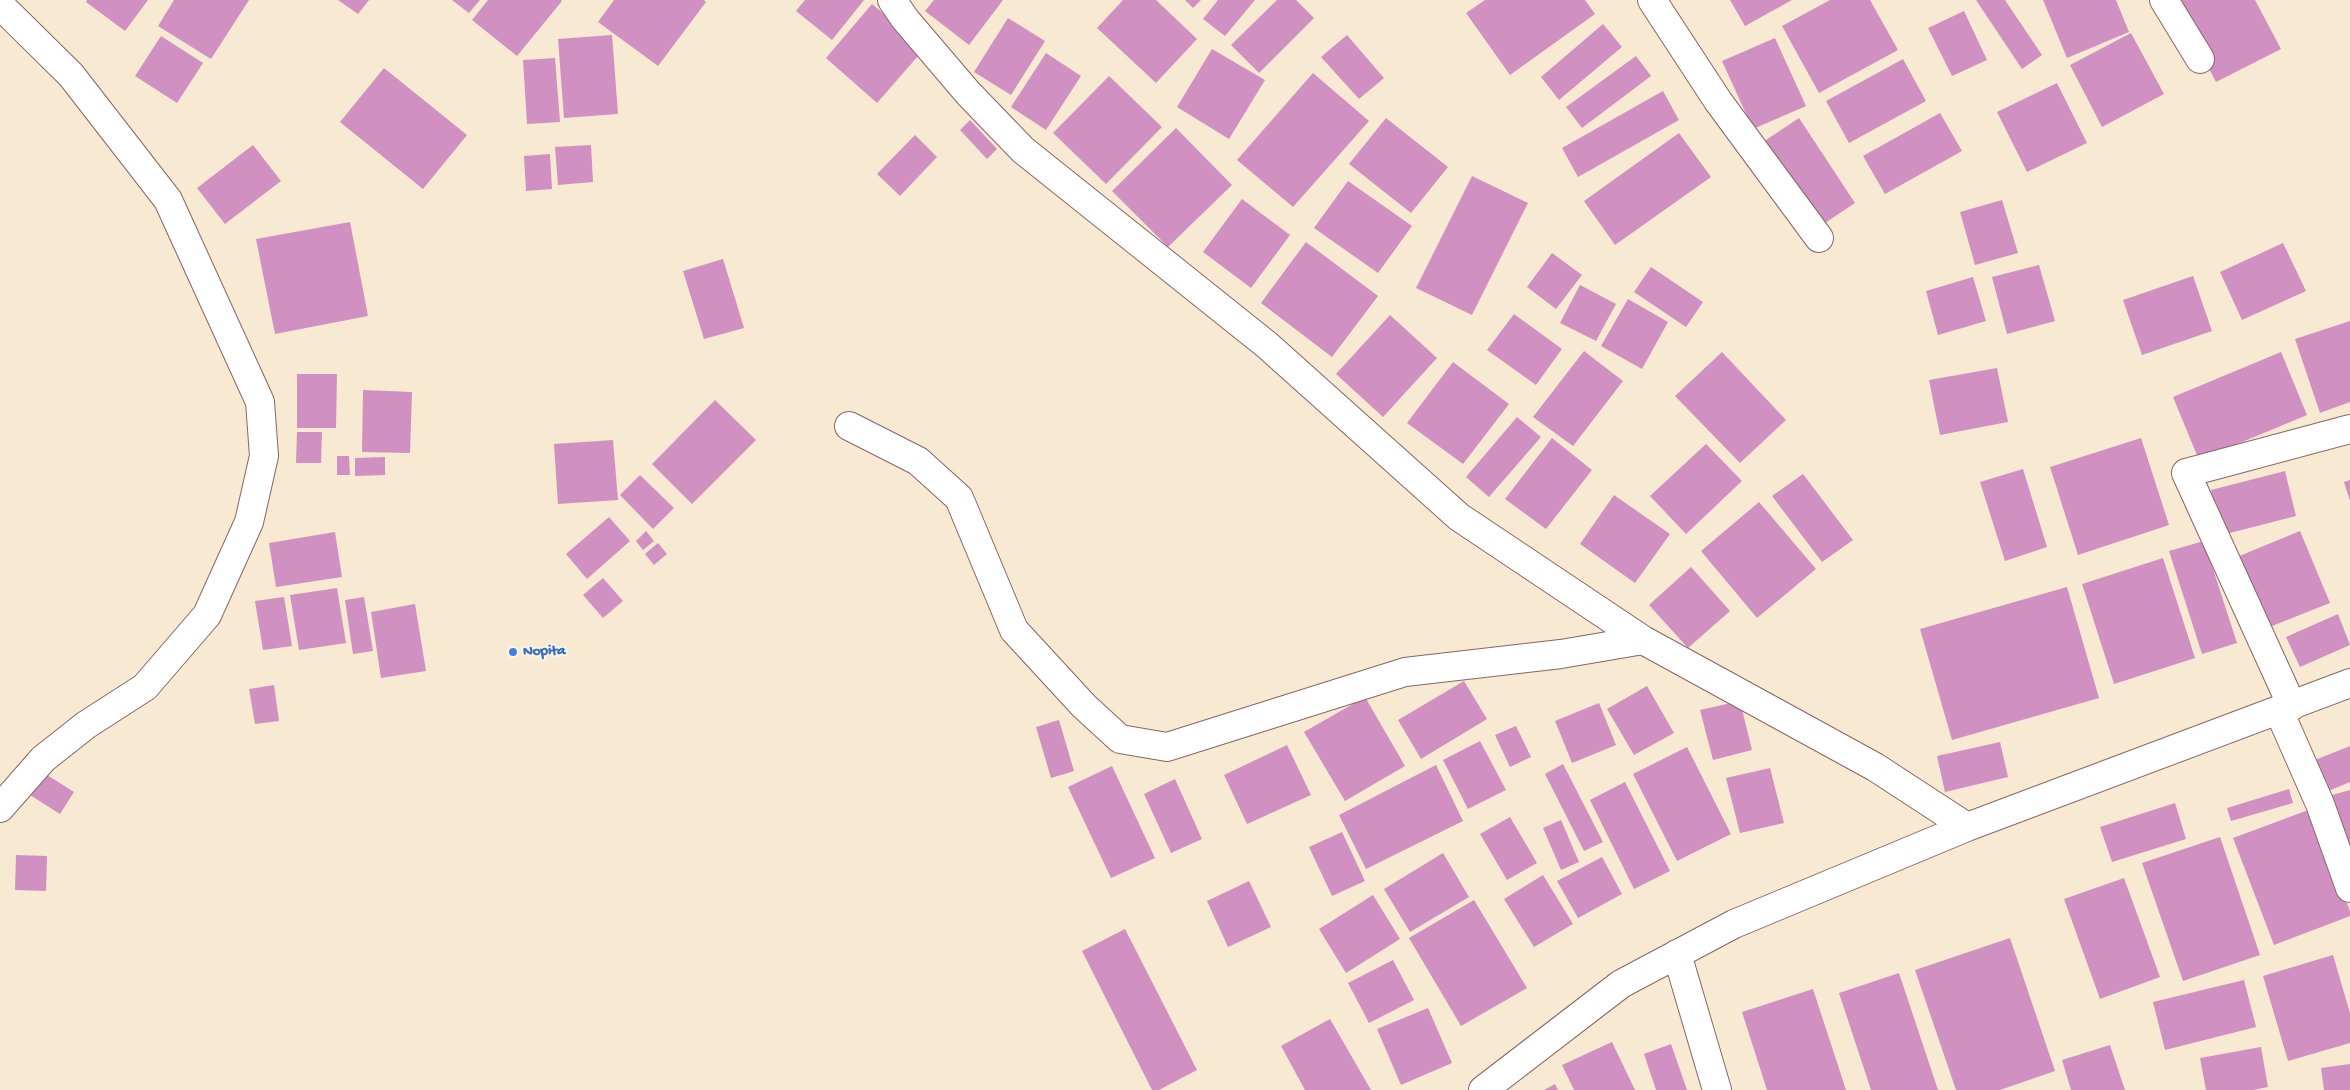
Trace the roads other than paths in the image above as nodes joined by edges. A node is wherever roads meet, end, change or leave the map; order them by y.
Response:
1 (892, 0) edge
2 (1652, 0) edge
3 (2164, 0) edge
4 (0, 5) edge
5 (2200, 59) dead end
6 (1819, 238) dead end
7 (849, 426) dead end
8 (2350, 429) edge
9 (1643, 640) junction
10 (2350, 683) edge
11 (2286, 708) junction
12 (0, 808) edge
13 (1967, 827) junction
14 (2350, 888) edge
15 (1677, 954) junction
16 (1483, 1090) edge
17 (1717, 1090) edge

1 - 9 street
2 - 6 street
3 - 5 street
4 - 12 street
7 - 9 street
8 - 11 street
9 - 13 street
10 - 11 street
11 - 13 street
11 - 14 street
13 - 15 street
15 - 16 street
15 - 17 street

